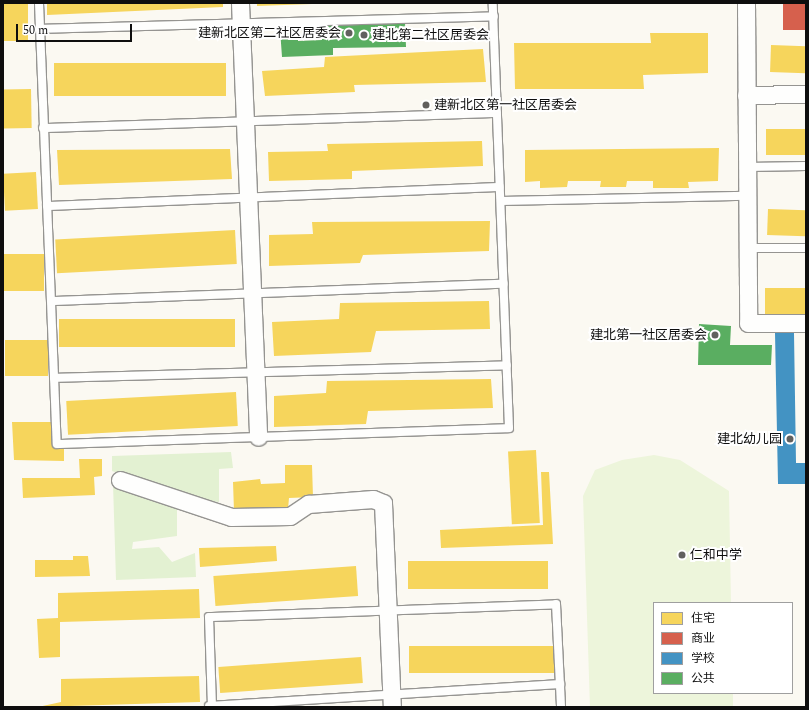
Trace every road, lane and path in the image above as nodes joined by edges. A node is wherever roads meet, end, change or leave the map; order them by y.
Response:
1 (39, 3) edge
2 (240, 3) edge
3 (493, 3) edge
4 (746, 3) edge
5 (494, 16) junction
6 (241, 22) junction
7 (40, 29) junction
8 (806, 94) edge
9 (746, 95) junction
10 (497, 113) junction
11 (245, 122) junction
12 (43, 128) junction
13 (806, 166) edge
14 (747, 167) junction
15 (500, 187) junction
16 (747, 196) junction
17 (248, 197) junction
18 (501, 201) junction
19 (47, 206) junction
20 (748, 248) junction
21 (806, 248) edge
22 (504, 284) junction
23 (254, 294) junction
24 (52, 301) junction
25 (806, 323) edge
26 (507, 365) junction
27 (256, 373) junction
28 (54, 378) junction
29 (258, 437) junction
30 (120, 480) dead end
31 (388, 610) junction
32 (560, 684) junction
33 (392, 700) edge
34 (210, 706) edge
35 (561, 707) edge

1 - 7 lane
2 - 6 street
3 - 5 lane
4 - 9 street
5 - 6 lane
5 - 10 lane
6 - 7 lane
6 - 11 street
7 - 12 lane
8 - 9 street
9 - 14 street
10 - 11 lane
10 - 15 lane
11 - 12 lane
11 - 17 street
12 - 19 lane
13 - 14 lane
14 - 16 street
15 - 17 lane
15 - 18 lane
16 - 18 lane
16 - 20 street
17 - 19 lane
17 - 23 street
18 - 22 lane
19 - 24 lane
20 - 21 lane
20 - 25 street
22 - 23 lane
22 - 26 lane
23 - 24 lane
23 - 27 street
24 - 28 lane
26 - 27 lane
26 - 29 lane
27 - 28 lane
27 - 29 street
28 - 29 lane
30 - 31 street
31 - 32 lane
31 - 33 street
31 - 34 lane
32 - 33 lane
32 - 35 lane
33 - 34 lane

